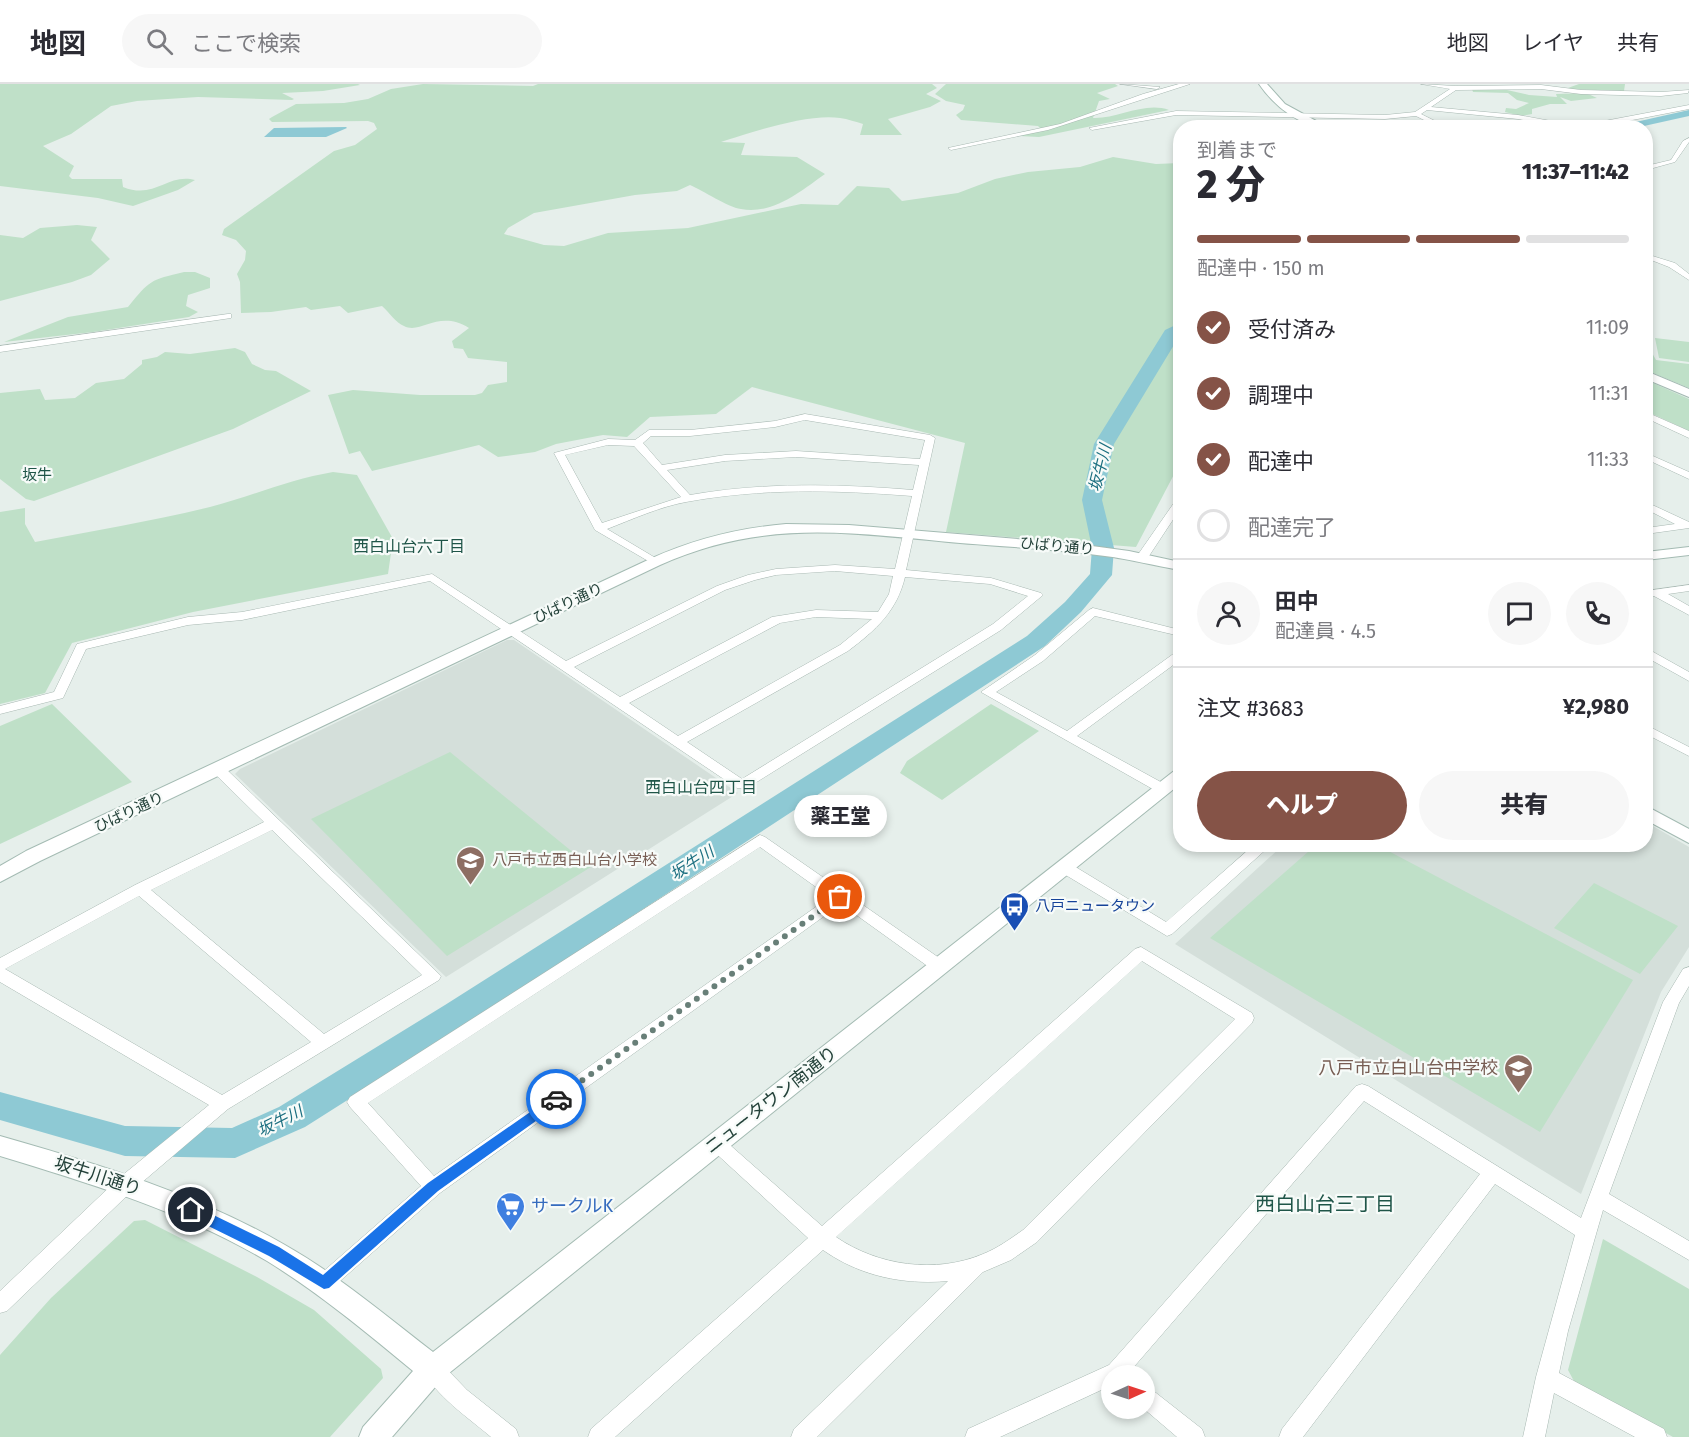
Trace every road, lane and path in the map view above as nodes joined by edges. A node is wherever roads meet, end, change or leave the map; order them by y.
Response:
1 (1123, 84) edge
2 (1187, 84) edge
3 (1263, 84) edge
4 (1424, 84) edge
5 (1682, 84) edge
6 (1171, 87) junction
7 (1455, 88) junction
8 (1688, 92) edge
9 (1424, 108) junction
10 (1688, 108) edge
11 (1418, 114) junction
12 (1299, 115) junction
13 (1309, 120) edge
14 (1430, 120) edge
15 (1534, 120) edge
16 (1622, 120) edge
17 (1092, 128) dead end
18 (1689, 140) edge
19 (951, 148) dead end
20 (1653, 166) edge
21 (1653, 258) edge
22 (1689, 278) edge
23 (228, 316) dead end
24 (0, 349) edge
25 (1653, 378) edge
26 (1689, 393) edge
27 (1653, 418) edge
28 (1689, 435) edge
29 (637, 443) junction
30 (1653, 459) edge
31 (924, 462) junction
32 (662, 468) junction
33 (1689, 476) edge
34 (918, 493) junction
35 (688, 498) junction
36 (1653, 508) edge
37 (1173, 510) edge
38 (1687, 525) edge
39 (599, 528) junction
40 (1653, 530) edge
41 (909, 535) junction
42 (1689, 551) edge
43 (1136, 555) junction
44 (1653, 555) edge
45 (655, 562) junction
46 (1173, 564) edge
47 (900, 573) junction
48 (1689, 588) edge
49 (1653, 593) edge
50 (1653, 594) edge
51 (1689, 611) edge
52 (882, 616) junction
53 (512, 630) junction
54 (1173, 631) edge
55 (1653, 656) edge
56 (1173, 660) edge
57 (566, 666) junction
58 (1689, 677) edge
59 (621, 702) junction
60 (0, 710) edge
61 (1653, 733) edge
62 (1069, 736) junction
63 (678, 741) junction
64 (1689, 752) edge
65 (219, 770) junction
66 (1172, 782) edge
67 (1653, 816) edge
68 (274, 823) junction
69 (1689, 837) edge
70 (1256, 852) edge
71 (1064, 867) junction
72 (0, 875) edge
73 (140, 889) junction
74 (840, 897) junction
75 (0, 965) edge
76 (939, 966) junction
77 (1689, 973) edge
78 (0, 974) edge
79 (323, 1042) junction
80 (222, 1104) junction
81 (716, 1143) junction
82 (0, 1146) edge
83 (1492, 1173) junction
84 (126, 1184) junction
85 (433, 1187) junction
86 (1598, 1197) junction
87 (1586, 1231) junction
88 (822, 1238) junction
89 (1689, 1251) edge
90 (976, 1266) junction
91 (324, 1283) junction
92 (0, 1304) edge
93 (1126, 1365) edge
94 (433, 1369) junction
95 (1546, 1377) junction
96 (1101, 1382) edge
97 (1155, 1405) edge
98 (373, 1437) edge
99 (508, 1437) edge
100 (599, 1437) edge
101 (802, 1437) edge
102 (976, 1437) edge
103 (1194, 1437) edge
104 (1290, 1437) edge
105 (1534, 1437) edge
106 (1656, 1437) edge

1 - 6 street
2 - 6 street
3 - 12 street
4 - 7 street
5 - 8 street
6 - 19 street
7 - 8 street
7 - 9 street
9 - 11 street
9 - 15 street
10 - 16 street
11 - 12 street
11 - 14 street
12 - 13 street
12 - 17 street
18 - 20 street
21 - 22 street
23 - 24 street
25 - 26 street
27 - 28 street
29 - 31 street
29 - 32 street
29 - 39 street
30 - 33 street
31 - 32 street
31 - 34 street
32 - 35 street
34 - 35 street
34 - 41 street
35 - 39 street
36 - 38 street
37 - 43 street
38 - 40 street
39 - 45 street
41 - 43 street, ひばり通り
41 - 45 street, ひばり通り
41 - 47 street
42 - 44 street
43 - 46 street, ひばり通り
45 - 53 street, ひばり通り
47 - 52 street
47 - 57 street
47 - 63 street
48 - 49 street
50 - 51 street
52 - 59 street
52 - 63 street
53 - 57 street
53 - 60 street
53 - 65 street, ひばり通り
54 - 62 street
55 - 58 street
56 - 62 street
57 - 59 street
59 - 63 street
61 - 64 street
62 - 66 street
65 - 68 street
65 - 72 street, ひばり通り
66 - 71 street, ニュータウン南通り
67 - 69 street
68 - 73 street
68 - 79 street
70 - 71 street
71 - 76 street, ニュータウン南通り
73 - 75 street
73 - 79 street
74 - 76 street
74 - 85 street
74 - 85 street
76 - 81 street, ニュータウン南通り
77 - 86 street
78 - 80 street
79 - 80 street
80 - 84 street
81 - 88 street
81 - 94 street, ニュータウン南通り
82 - 84 street, 坂牛川通り
83 - 87 street
83 - 93 street
83 - 104 street
84 - 91 street, 坂牛川通り
84 - 92 street
85 - 91 street
86 - 87 street
86 - 89 street
87 - 95 street
88 - 90 street
88 - 90 street
88 - 100 street
90 - 101 street
91 - 94 street, 坂牛川通り
94 - 98 street, ニュータウン南通り
94 - 99 street
95 - 105 street
95 - 106 street
96 - 102 street
97 - 103 street

